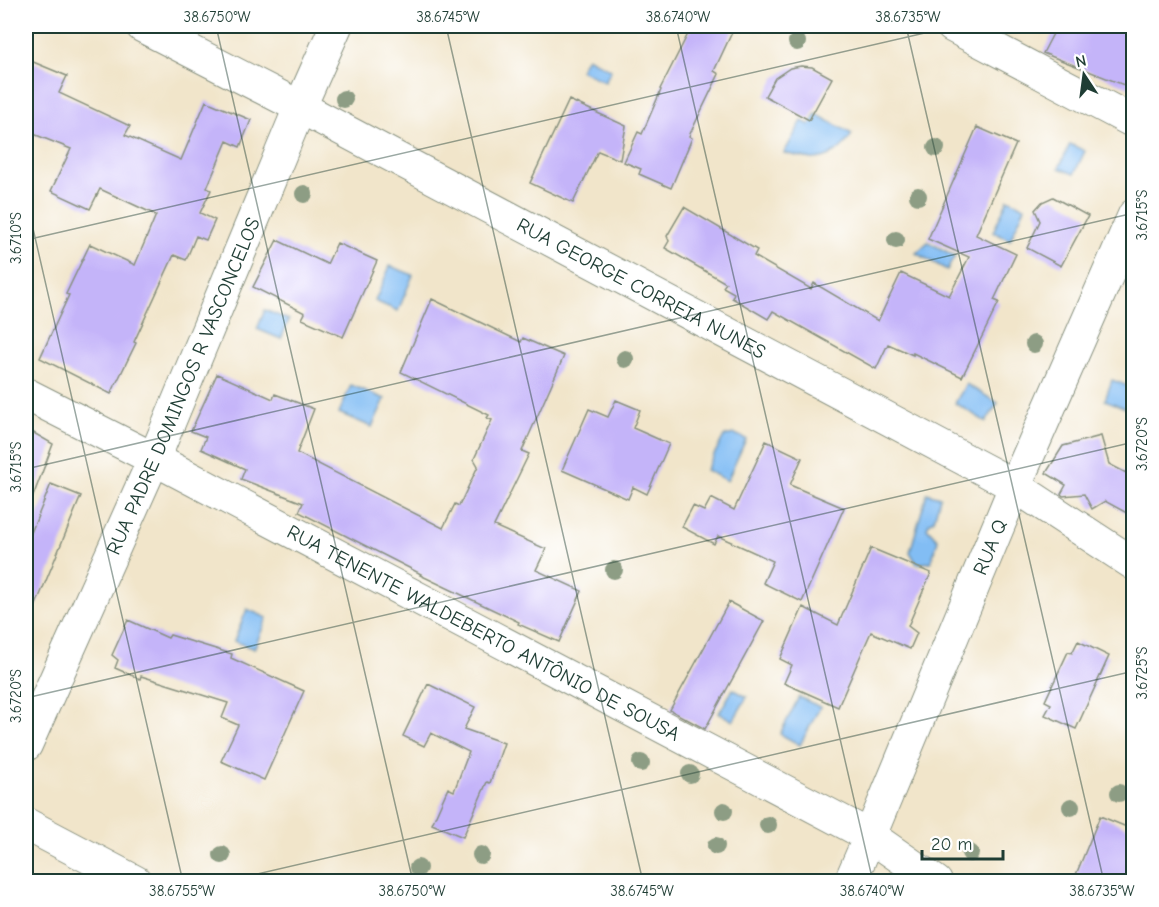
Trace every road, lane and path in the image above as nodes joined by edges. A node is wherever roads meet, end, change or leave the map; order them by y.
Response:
1 (142, 26) edge
2 (336, 26) edge
3 (952, 26) edge
4 (300, 106) junction
5 (1134, 122) edge
6 (1134, 215) edge
7 (26, 394) edge
8 (154, 459) junction
9 (1015, 486) junction
10 (1134, 564) edge
11 (26, 745) edge
12 (26, 824) edge
13 (870, 836) junction
14 (136, 882) edge
15 (850, 882) edge
16 (936, 882) edge

1 - 4 street, RUA GEORGE CORREIA NUNES
2 - 4 street, RUA PADRE DOMINGOS R VASCONCELOS
3 - 5 street
4 - 8 street, RUA PADRE DOMINGOS R VASCONCELOS
4 - 9 street, RUA GEORGE CORREIA NUNES
6 - 9 street, RUA Q
7 - 8 street, RUA TENENTE WALDEBERTO ANTÔNIO DE SOUSA
8 - 11 street, RUA PADRE DOMINGOS R VASCONCELOS
8 - 13 street, RUA TENENTE WALDEBERTO ANTÔNIO DE SOUSA
9 - 10 street, RUA GEORGE CORREIA NUNES
9 - 13 street, RUA Q
12 - 14 street
13 - 15 street, RUA Q
13 - 16 street, RUA TENENTE WALDEBERTO ANTÔNIO DE SOUSA

